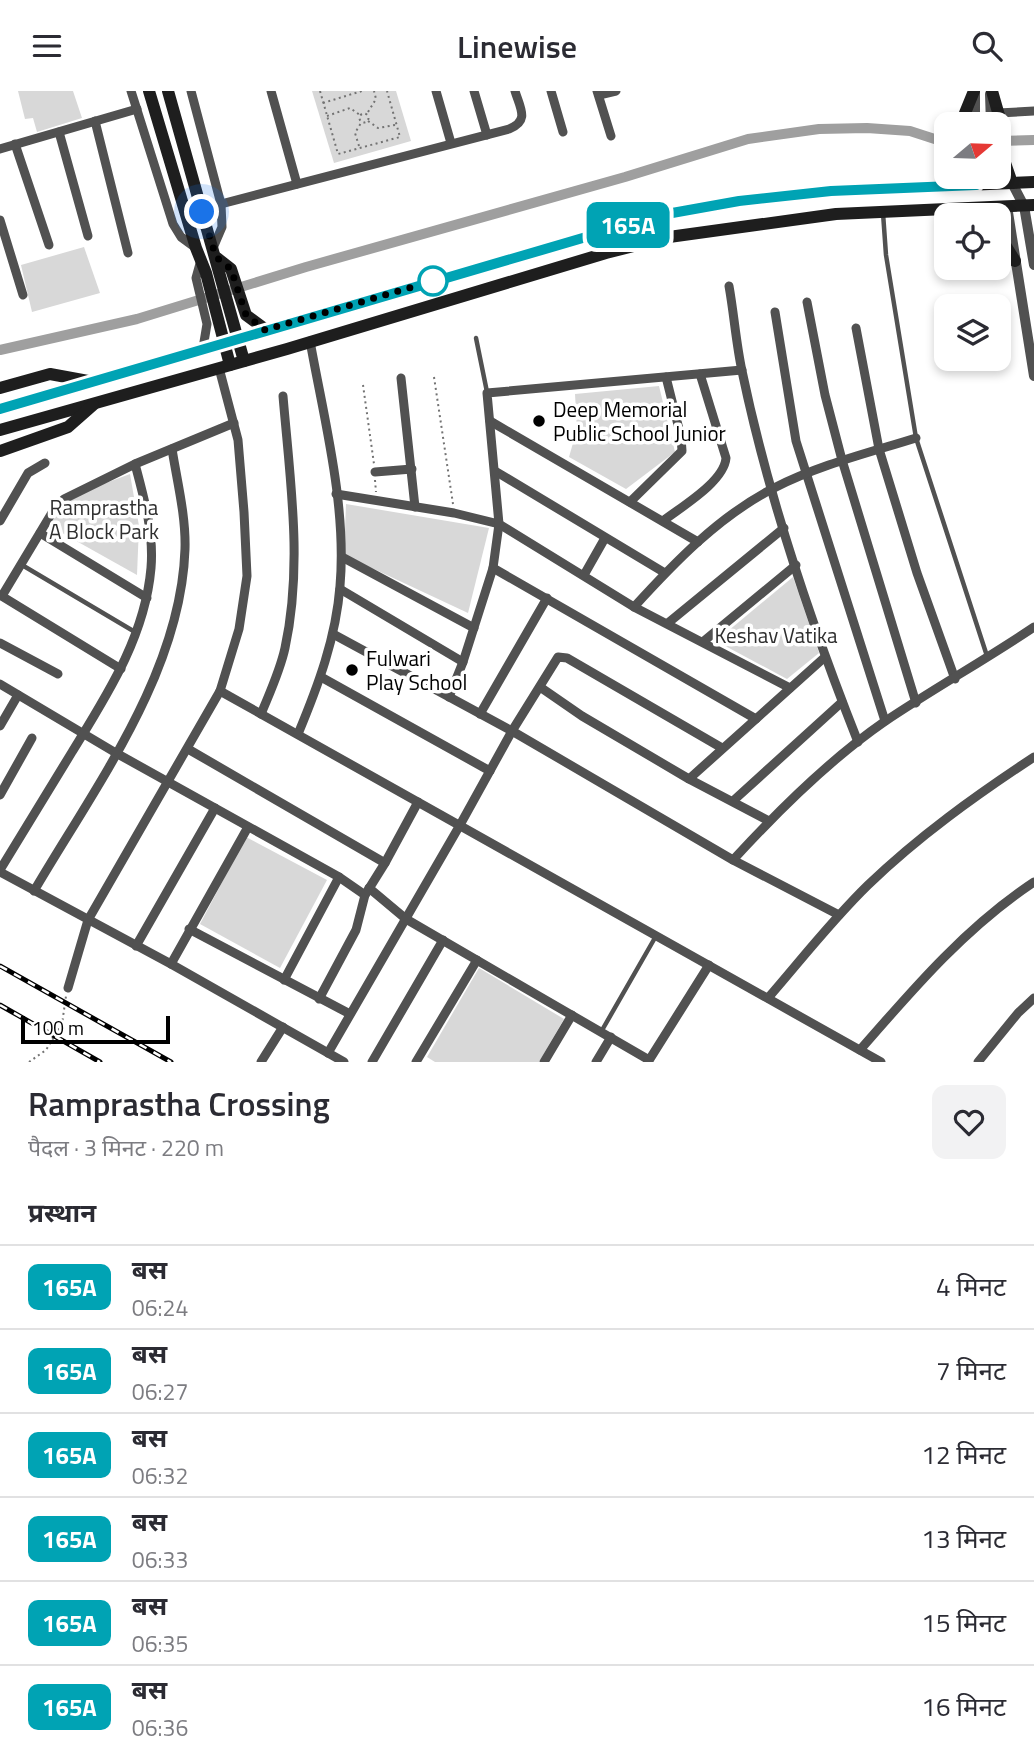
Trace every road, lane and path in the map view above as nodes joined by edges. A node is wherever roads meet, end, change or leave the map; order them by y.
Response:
1 (131, 91) edge
2 (149, 91) edge
3 (167, 91) edge
4 (191, 91) edge
5 (271, 91) edge
6 (320, 91) edge
7 (362, 91) edge
8 (374, 91) edge
9 (387, 91) edge
10 (436, 91) edge
11 (474, 91) edge
12 (514, 91) edge
13 (551, 91) edge
14 (616, 91) edge
15 (975, 91) edge
16 (991, 91) edge
17 (598, 93) edge
18 (323, 103) junction
19 (137, 109) junction
20 (1034, 111) edge
21 (965, 112) edge
22 (975, 112) edge
23 (995, 112) edge
24 (367, 114) junction
25 (360, 115) junction
26 (327, 116) junction
27 (1012, 117) edge
28 (95, 121) junction
29 (368, 121) junction
30 (362, 122) junction
31 (397, 124) junction
32 (59, 132) junction
33 (563, 132) dead end
34 (487, 135) junction
35 (611, 136) dead end
36 (452, 143) junction
37 (15, 144) junction
38 (359, 148) junction
39 (0, 149) edge
40 (1034, 182) edge
41 (1012, 183) joint
42 (297, 184) junction
43 (934, 185) edge
44 (221, 204) junction
45 (1029, 205) edge
46 (1011, 206) edge
47 (934, 210) edge
48 (883, 212) junction
49 (0, 220) edge
50 (1011, 234) edge
51 (88, 236) dead end
52 (49, 245) dead end
53 (128, 253) dead end
54 (1011, 258) edge
55 (220, 261) junction
56 (200, 265) junction
57 (1034, 265) edge
58 (1016, 268) junction
59 (1034, 271) edge
60 (729, 286) dead end
61 (23, 295) dead end
62 (807, 302) dead end
63 (775, 312) dead end
64 (239, 315) junction
65 (213, 321) junction
66 (279, 326) junction
67 (856, 328) dead end
68 (265, 330) junction
69 (239, 338) junction
70 (476, 338) dead end
71 (310, 341) junction
72 (224, 342) junction
73 (203, 348) junction
74 (287, 349) junction
75 (164, 359) junction
76 (244, 361) junction
77 (224, 366) junction
78 (742, 370) junction
79 (701, 374) junction
80 (1034, 376) edge
81 (434, 377) dead end
82 (666, 377) junction
83 (401, 378) dead end
84 (88, 381) junction
85 (170, 381) junction
86 (363, 385) dead end
87 (0, 388) edge
88 (487, 393) junction
89 (283, 396) dead end
90 (96, 402) junction
91 (0, 409) edge
92 (490, 421) junction
93 (234, 423) junction
94 (0, 430) edge
95 (916, 438) junction
96 (172, 449) junction
97 (879, 449) junction
98 (0, 451) edge
99 (842, 460) junction
100 (45, 463) dead end
101 (135, 464) junction
102 (412, 469) junction
103 (495, 471) junction
104 (375, 473) junction
105 (807, 473) junction
106 (771, 489) junction
107 (336, 493) junction
108 (376, 501) junction
109 (629, 502) junction
110 (415, 507) junction
111 (454, 513) junction
112 (0, 521) edge
113 (663, 521) junction
114 (499, 524) junction
115 (784, 528) junction
116 (40, 533) junction
117 (606, 538) junction
118 (698, 542) junction
119 (342, 557) junction
120 (22, 564) junction
121 (796, 565) junction
122 (492, 568) junction
123 (665, 573) junction
124 (584, 575) junction
125 (340, 589) junction
126 (1, 595) edge
127 (148, 598) junction
128 (548, 598) junction
129 (634, 607) junction
130 (668, 623) junction
131 (1034, 627) edge
132 (474, 628) junction
133 (136, 633) junction
134 (333, 634) junction
135 (704, 641) junction
136 (0, 643) edge
137 (825, 657) junction
138 (988, 658) junction
139 (463, 662) junction
140 (121, 669) junction
141 (58, 674) dead end
142 (321, 677) junction
143 (955, 679) junction
144 (0, 684) edge
145 (540, 687) junction
146 (790, 688) junction
147 (220, 691) junction
148 (18, 695) junction
149 (449, 697) junction
150 (842, 702) junction
151 (916, 703) junction
152 (261, 714) junction
153 (480, 714) junction
154 (756, 719) junction
155 (885, 722) junction
156 (0, 726) edge
157 (512, 731) junction
158 (83, 733) junction
159 (298, 734) junction
160 (33, 738) dead end
161 (858, 742) junction
162 (722, 748) junction
163 (188, 749) junction
164 (116, 753) junction
165 (1034, 757) edge
166 (490, 771) junction
167 (689, 779) junction
168 (168, 782) junction
169 (0, 795) edge
170 (733, 801) junction
171 (418, 802) junction
172 (215, 808) junction
173 (769, 821) junction
174 (460, 825) junction
175 (248, 827) junction
176 (733, 860) junction
177 (385, 863) junction
178 (0, 871) edge
179 (338, 877) junction
180 (1034, 882) edge
181 (34, 891) junction
182 (367, 892) junction
183 (839, 915) junction
184 (406, 919) junction
185 (88, 920) junction
186 (189, 929) junction
187 (656, 935) junction
188 (443, 940) junction
189 (136, 946) junction
190 (477, 960) junction
191 (171, 964) junction
192 (709, 965) junction
193 (284, 980) junction
194 (68, 988) joint
195 (1034, 997) edge
196 (768, 998) junction
197 (320, 999) junction
198 (350, 1014) junction
199 (572, 1015) junction
200 (282, 1027) junction
201 (601, 1032) junction
202 (611, 1037) junction
203 (860, 1050) junction
204 (328, 1053) junction
205 (420, 1061) edge
206 (649, 1061) edge
207 (29, 1062) edge
208 (261, 1062) edge
209 (344, 1062) edge
210 (372, 1062) edge
211 (544, 1062) edge
212 (596, 1062) edge
213 (881, 1062) edge
214 (978, 1062) edge

1 - 19 street
2 - 56 main road
3 - 55 main road
4 - 44 street
5 - 42 street
6 - 18 path
7 - 18 path
8 - 24 path
9 - 31 path
10 - 36 street
11 - 34 street
12 - 34 street
13 - 33 street
14 - 17 street
15 - 21 main road
15 - 22 street
16 - 23 main road
17 - 35 street
18 - 26 path
19 - 28 street
19 - 56 street
20 - 27 street
24 - 25 path
24 - 29 path
25 - 26 path
25 - 30 path
26 - 38 path
28 - 32 street
28 - 53 street
29 - 30 path
29 - 31 path
30 - 38 path
31 - 38 path
32 - 37 street
32 - 51 street
34 - 36 street
36 - 42 street
37 - 39 street
37 - 52 street
40 - 41 main road
41 - 45 street
42 - 44 street
43 - 66 main road
44 - 55 street
45 - 46 main road
45 - 57 street
47 - 48 main road
48 - 71 main road
48 - 95 lane
49 - 61 street
50 - 58 street
54 - 58 main road
55 - 64 main road
56 - 65 main road
58 - 59 street
58 - 80 street
60 - 78 street
62 - 99 street
63 - 105 street
64 - 68 main road
64 - 69 main road
65 - 72 main road
65 - 73 street
66 - 68 main road
66 - 74 main road
67 - 97 street
68 - 69 main road
69 - 72 main road
69 - 76 main road
70 - 88 lane
71 - 74 main road
71 - 107 street
72 - 73 main road
72 - 77 main road
73 - 75 main road
74 - 76 main road
75 - 84 main road
75 - 85 main road
76 - 77 main road
77 - 85 main road
77 - 93 street
78 - 79 street
78 - 106 street
79 - 82 street
79 - 113 street
81 - 111 path
82 - 88 street
82 - 109 street
83 - 102 street
84 - 87 main road
84 - 91 main road
85 - 90 main road
86 - 104 path
88 - 92 street
89 - 152 street
90 - 94 main road
90 - 98 main road
92 - 103 street
92 - 109 street
93 - 96 street
93 - 147 street
95 - 97 street
95 - 138 lane
96 - 101 street
96 - 164 street
97 - 99 street
97 - 143 street
99 - 105 street
99 - 151 street
100 - 112 street
101 - 116 street
101 - 127 street
102 - 104 street
102 - 110 street
103 - 114 street
103 - 117 street
104 - 108 path
105 - 106 street
105 - 155 street
106 - 115 street
106 - 118 street
107 - 108 street
107 - 119 street
108 - 110 street
109 - 113 street
110 - 111 street
111 - 114 street
113 - 118 street
114 - 122 street
114 - 124 street
115 - 121 street
115 - 130 street
116 - 120 street
116 - 127 street
117 - 123 street
117 - 124 street
118 - 123 street
119 - 125 street
119 - 132 street
120 - 126 street
120 - 133 lane
121 - 135 street
121 - 137 street
122 - 128 street
122 - 132 street
123 - 129 street
124 - 129 street
125 - 134 street
125 - 139 street
126 - 140 street
127 - 133 street
128 - 153 street
128 - 154 street
129 - 130 street
130 - 135 street
131 - 138 street
132 - 139 street
133 - 140 street
134 - 142 street
134 - 149 street
135 - 146 street
136 - 141 street
137 - 146 street
137 - 150 street
138 - 143 street
139 - 149 street
140 - 158 street
142 - 159 street
142 - 166 street
143 - 151 street
144 - 148 street
145 - 157 street
145 - 162 street
145 - 167 street
146 - 154 street
147 - 152 street
147 - 163 street
148 - 156 street
148 - 158 street
149 - 153 street
150 - 161 street
150 - 170 street
151 - 155 street
152 - 159 street
153 - 157 street
154 - 162 street
155 - 161 street
157 - 166 street
157 - 176 street
158 - 164 street
158 - 178 street
159 - 171 street
160 - 169 street
161 - 173 street
162 - 167 street
163 - 168 street
163 - 177 street
164 - 168 street
164 - 181 street
165 - 183 street
166 - 174 street
167 - 170 street
168 - 172 street
168 - 185 street
170 - 173 street
171 - 174 street
171 - 177 street
172 - 175 street
172 - 189 street
173 - 176 street
174 - 184 street
174 - 187 street
175 - 179 street
175 - 186 street
176 - 183 street
177 - 182 street
178 - 181 street
179 - 182 street
179 - 193 street
180 - 203 street
181 - 185 street
182 - 184 street
182 - 197 street
183 - 196 street
184 - 188 street
184 - 198 street
185 - 189 street
185 - 194 street
186 - 191 street
186 - 193 street
187 - 192 street
187 - 201 lane
188 - 190 street
188 - 210 street
189 - 191 street
190 - 199 street
190 - 205 street
191 - 200 street
192 - 196 street
192 - 206 street
193 - 197 street
194 - 207 path
195 - 214 street
196 - 203 street
197 - 198 street
198 - 204 street
199 - 201 street
199 - 211 street
200 - 204 street
200 - 208 street
201 - 202 street
202 - 206 street
202 - 212 street
203 - 213 street
204 - 209 street

